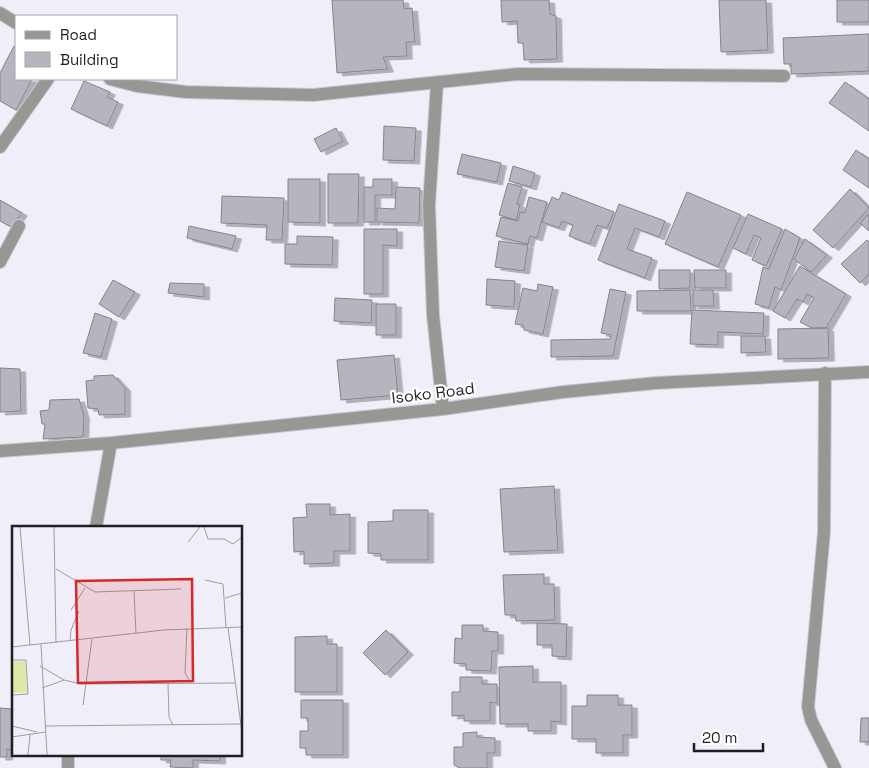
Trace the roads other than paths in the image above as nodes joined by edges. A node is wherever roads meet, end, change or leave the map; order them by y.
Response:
1 (0, 13) edge
2 (15, 22) edge
3 (784, 76) dead end
4 (47, 80) edge
5 (114, 80) edge
6 (437, 83) junction
7 (0, 147) edge
8 (19, 226) dead end
9 (0, 262) edge
10 (869, 372) edge
11 (826, 373) junction
12 (444, 409) junction
13 (111, 443) junction
14 (0, 451) edge
15 (96, 526) edge
16 (835, 768) edge

1 - 2 street
3 - 6 street
4 - 7 street
5 - 6 street
6 - 12 street
8 - 9 street
10 - 11 street, Isoko Road
11 - 12 street, Isoko Road
11 - 16 street
12 - 13 street, Isoko Road
13 - 14 street, Isoko Road
13 - 15 street

